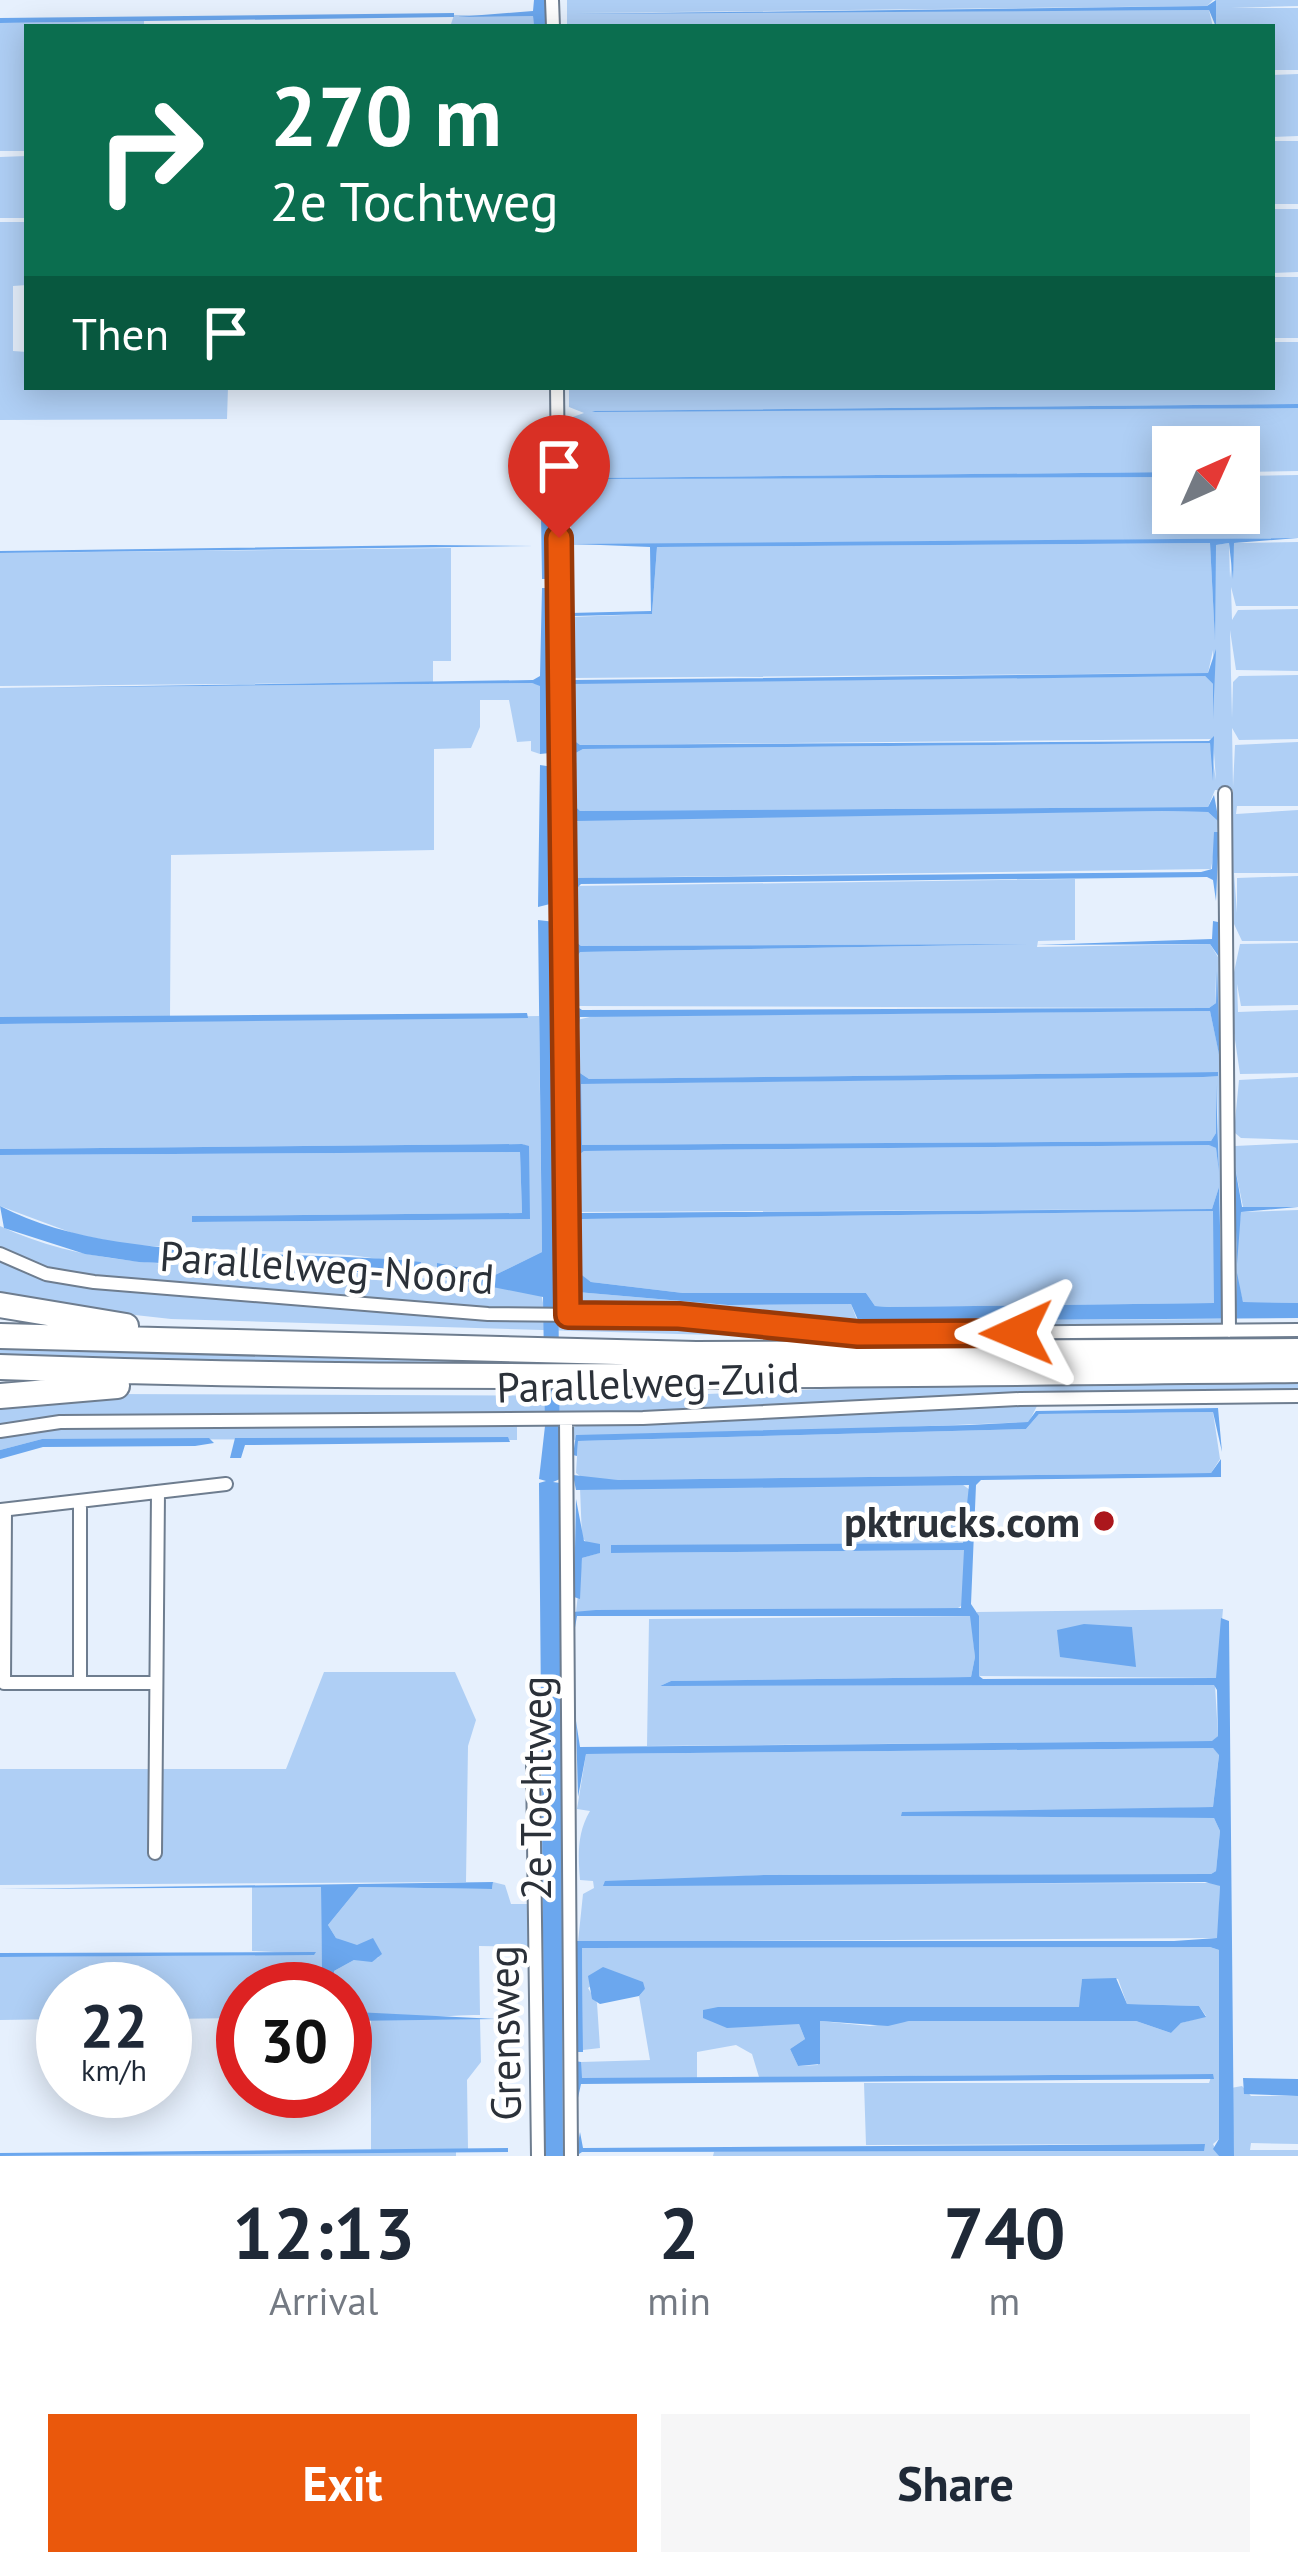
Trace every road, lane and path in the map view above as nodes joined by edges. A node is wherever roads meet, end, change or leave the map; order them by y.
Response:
1 (557, 390) edge
2 (1225, 794) dead end
3 (0, 1254) edge
4 (0, 1304) edge
5 (564, 1315) junction
6 (1229, 1328) junction
7 (1298, 1330) edge
8 (0, 1336) edge
9 (294, 1346) junction
10 (1298, 1351) edge
11 (568, 1365) junction
12 (0, 1367) edge
13 (1298, 1370) edge
14 (264, 1377) junction
15 (0, 1396) edge
16 (1298, 1396) edge
17 (563, 1419) junction
18 (0, 1431) edge
19 (226, 1484) dead end
20 (158, 1492) junction
21 (80, 1501) junction
22 (3, 1510) edge
23 (80, 1683) junction
24 (156, 1683) junction
25 (533, 1765) dead end
26 (155, 1853) dead end
27 (538, 2156) edge
28 (571, 2156) edge

1 - 5 street
2 - 6 street
3 - 5 street, Parallelweg-Noord
4 - 9 highway
5 - 6 street, Parallelweg-Noord
6 - 7 street, Parallelweg-Noord
8 - 9 highway
9 - 11 highway
10 - 11 highway
11 - 13 highway
11 - 14 highway
12 - 14 highway
14 - 15 highway
16 - 17 street, Parallelweg-Zuid
17 - 18 street, Parallelweg-Zuid
17 - 28 street, 2e Tochtweg
19 - 20 street
20 - 21 street
20 - 24 street
21 - 22 street
21 - 23 street
22 - 23 street
23 - 24 street
24 - 26 street
25 - 27 street, Grensweg

